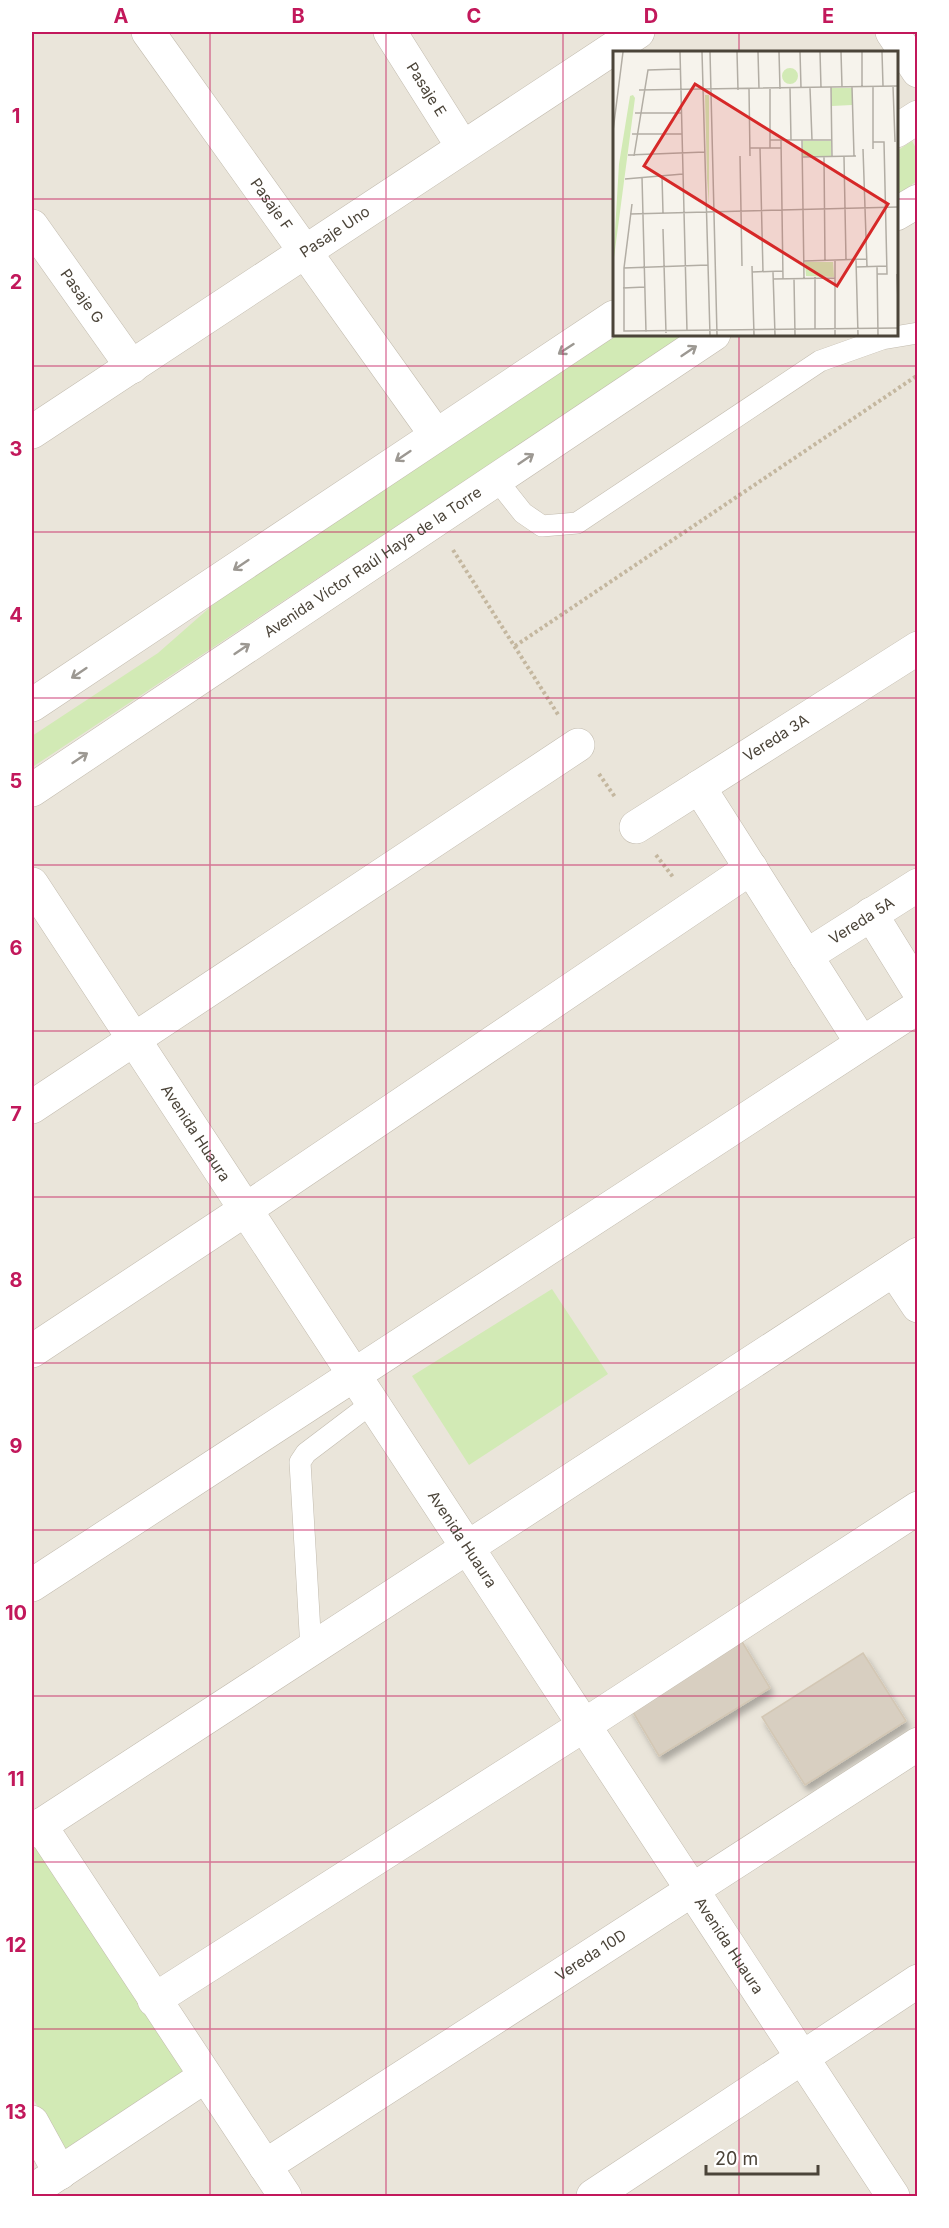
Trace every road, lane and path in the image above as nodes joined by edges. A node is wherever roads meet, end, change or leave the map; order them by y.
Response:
1 (148, 32) edge
2 (390, 32) edge
3 (637, 32) edge
4 (892, 32) edge
5 (918, 70) edge
6 (918, 117) edge
7 (898, 130) edge
8 (462, 146) junction
9 (918, 201) edge
10 (898, 213) edge
11 (32, 226) edge
12 (306, 249) junction
13 (613, 318) edge
14 (918, 333) edge
15 (898, 335) edge
16 (711, 336) edge
17 (882, 337) edge
18 (132, 367) junction
19 (918, 375) edge
20 (32, 432) edge
21 (436, 435) junction
22 (496, 479) junction
23 (515, 646) dead end
24 (918, 648) edge
25 (32, 705) edge
26 (578, 745) dead end
27 (699, 787) junction
28 (32, 790) edge
29 (636, 827) dead end
30 (751, 868) junction
31 (32, 884) edge
32 (918, 885) edge
33 (871, 914) junction
34 (806, 956) junction
35 (918, 990) edge
36 (918, 1007) edge
37 (134, 1040) junction
38 (861, 1042) junction
39 (32, 1107) edge
40 (245, 1210) junction
41 (906, 1262) edge
42 (918, 1306) edge
43 (32, 1351) edge
44 (354, 1376) junction
45 (372, 1403) junction
46 (918, 1508) edge
47 (467, 1548) junction
48 (32, 1585) edge
49 (311, 1649) junction
50 (584, 1726) junction
51 (918, 1744) edge
52 (36, 1828) edge
53 (691, 1890) junction
54 (918, 1981) edge
55 (154, 2000) junction
56 (802, 2059) junction
57 (204, 2078) junction
58 (32, 2122) edge
59 (265, 2166) junction
60 (60, 2173) junction
61 (32, 2191) edge
62 (285, 2196) edge
63 (593, 2196) edge
64 (893, 2196) edge

1 - 12 street, Pasaje F
2 - 8 street, Pasaje E
3 - 8 street, Pasaje Uno
4 - 5 street
6 - 7 street
8 - 12 street, Pasaje Uno
9 - 10 street
11 - 18 street, Pasaje G
12 - 18 street, Pasaje Uno
12 - 21 street, Pasaje F
13 -> 21 street
14 - 15 lane
22 -> 16 street, Avenida Víctor Raúl Haya de la Torre
17 - 22 lane
18 - 20 street, Pasaje Uno
19 - 23 path
21 -> 25 street
28 -> 22 street, Avenida Víctor Raúl Haya de la Torre
24 - 27 street, Vereda 3A
26 - 37 street
27 - 29 street, Vereda 3A
27 - 30 street
30 - 34 street
30 - 40 street
31 - 37 street, Avenida Huaura
32 - 33 street, Vereda 5A
33 - 34 street, Vereda 5A
33 - 35 street
34 - 38 street
36 - 38 street
37 - 39 street
37 - 40 street, Avenida Huaura
38 - 44 street
40 - 43 street
40 - 44 street, Avenida Huaura
41 - 42 street
41 - 47 street
44 - 45 street, Avenida Huaura
44 - 48 street
45 - 47 street, Avenida Huaura
45 - 49 lane
46 - 50 street
47 - 49 street
47 - 50 street, Avenida Huaura
49 - 52 street
50 - 53 street, Avenida Huaura
50 - 55 street
51 - 53 street, Vereda 10D
52 - 55 street
53 - 56 street, Avenida Huaura
53 - 59 street, Vereda 10D
54 - 56 street
55 - 57 street
56 - 63 street
56 - 64 street, Avenida Huaura
57 - 59 street
57 - 60 street
58 - 60 street
59 - 62 street
60 - 61 street

